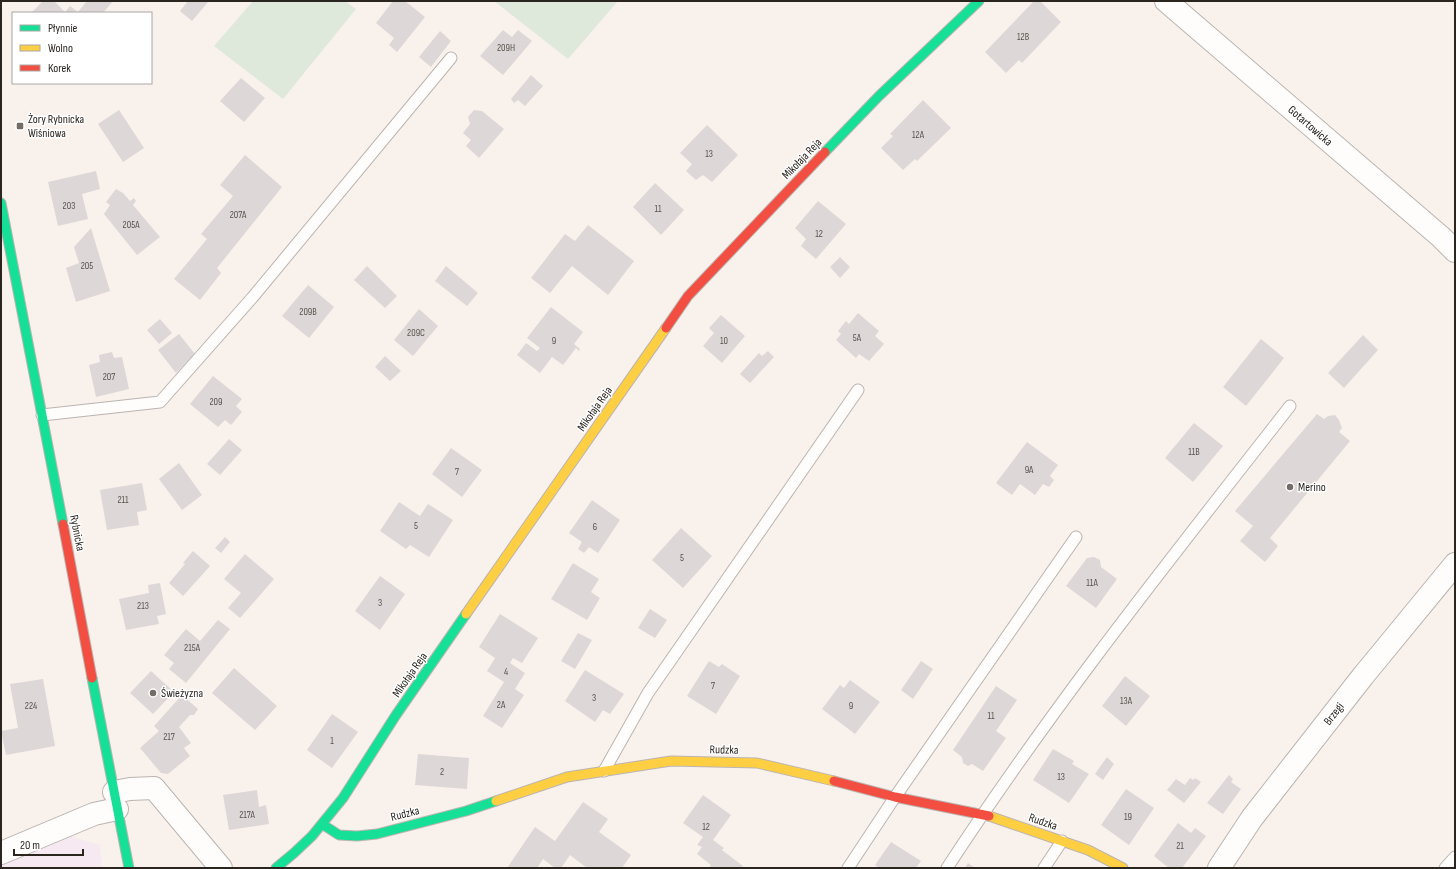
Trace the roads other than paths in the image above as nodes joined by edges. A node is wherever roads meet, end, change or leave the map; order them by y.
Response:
1 (980, 1) edge
2 (1166, 1) edge
3 (451, 58) dead end
4 (1, 203) edge
5 (1455, 251) edge
6 (858, 390) dead end
7 (1290, 406) dead end
8 (42, 415) junction
9 (1076, 537) dead end
10 (1455, 564) edge
11 (604, 772) junction
12 (895, 797) junction
13 (116, 800) junction
14 (982, 814) junction
15 (322, 824) junction
16 (1062, 841) junction
17 (1, 853) edge
18 (1455, 857) edge
19 (128, 868) edge
20 (221, 868) edge
21 (276, 868) edge
22 (848, 868) edge
23 (947, 868) edge
24 (1044, 868) edge
25 (1123, 868) edge
26 (1219, 868) edge
27 (1445, 868) edge

1 - 15 street, Mikołaja Reja
2 - 5 street, Gotartowicka
3 - 8 lane
4 - 8 street, Rybnicka
6 - 11 lane
7 - 14 lane
8 - 13 street, Rybnicka
9 - 12 lane
10 - 26 street, Brzegi
11 - 12 street, Rudzka
11 - 15 street, Rudzka
12 - 14 street, Rudzka
12 - 22 lane
13 - 17 street
13 - 19 street, Rybnicka
13 - 20 street
14 - 16 street, Rudzka
14 - 23 lane
15 - 21 street, Mikołaja Reja
16 - 24 lane
16 - 25 street, Rudzka
18 - 27 lane

